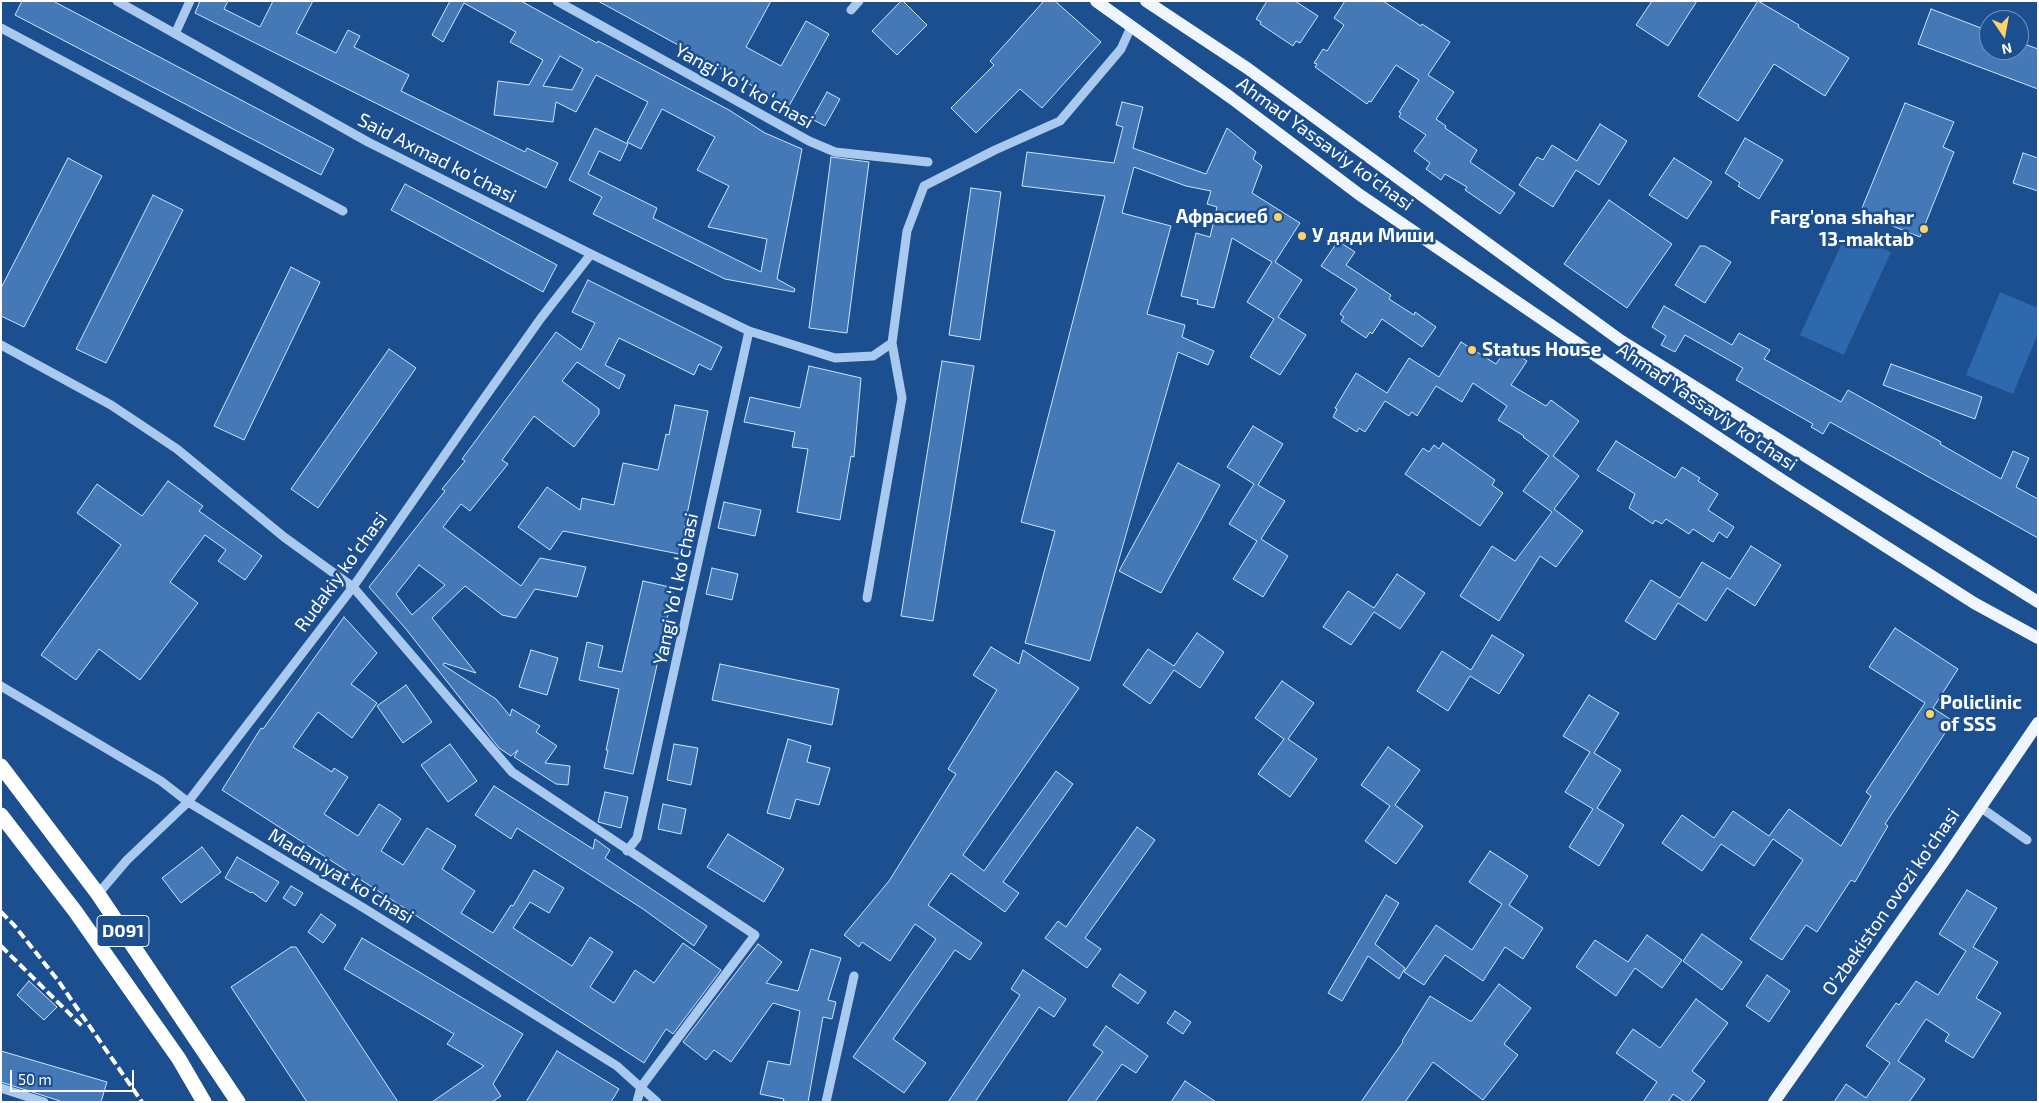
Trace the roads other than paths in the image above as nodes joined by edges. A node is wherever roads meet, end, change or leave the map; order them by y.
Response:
1 (117, 1) edge
2 (190, 1) edge
3 (557, 1) edge
4 (859, 1) edge
5 (1096, 1) edge
6 (1146, 1) edge
7 (1164, 6) edge
8 (851, 10) dead end
9 (1132, 27) junction
10 (1, 28) edge
11 (175, 34) junction
12 (928, 162) dead end
13 (343, 211) dead end
14 (591, 254) junction
15 (749, 332) junction
16 (892, 343) junction
17 (1, 345) edge
18 (353, 587) junction
19 (867, 598) dead end
20 (2038, 602) edge
21 (2038, 638) edge
22 (1, 686) edge
23 (2038, 723) edge
24 (1, 766) edge
25 (188, 802) junction
26 (1980, 807) junction
27 (1, 815) edge
28 (2027, 840) dead end
29 (626, 851) junction
30 (98, 894) junction
31 (854, 976) dead end
32 (200, 1045) junction
33 (179, 1059) junction
34 (641, 1087) junction
35 (1, 1088) edge
36 (44, 1102) edge
37 (204, 1102) edge
38 (238, 1102) edge
39 (637, 1102) edge
40 (657, 1102) edge
41 (826, 1102) edge
42 (1774, 1102) edge

1 - 11 street, Said Axmad koʻchasi
2 - 11 street
3 - 12 street, Yangi Yoʻl koʻchasi
4 - 8 street
5 - 9 main road, Ahmad Yassaviy ko'chasi
6 - 7 main road, Ahmad Yassaviy ko'chasi
7 - 20 main road, Ahmad Yassaviy ko'chasi
9 - 16 street
9 - 21 main road, Ahmad Yassaviy ko'chasi
10 - 13 street
11 - 14 street, Said Axmad koʻchasi
14 - 15 street, Said Axmad koʻchasi
14 - 18 street, Rudakiy koʻchasi
15 - 16 street, Said Axmad koʻchasi
15 - 29 street, Yangi Yoʻl koʻchasi
16 - 19 street
17 - 18 street
18 - 25 street, Rudakiy koʻchasi
18 - 29 street
22 - 25 street, Madaniyat koʻchasi
23 - 26 main road, O'zbekiston ovozi ko'chasi
24 - 30 highway, D091
25 - 30 street, Rudakiy koʻchasi
25 - 34 street, Madaniyat koʻchasi
26 - 28 street
26 - 42 main road, O'zbekiston ovozi ko'chasi
27 - 33 highway, D091
29 - 34 street
30 - 32 highway, D091
31 - 41 street
32 - 33 highway
32 - 38 highway, D091
33 - 37 highway, D091
34 - 39 street
34 - 40 street, Madaniyat koʻchasi
35 - 36 street

